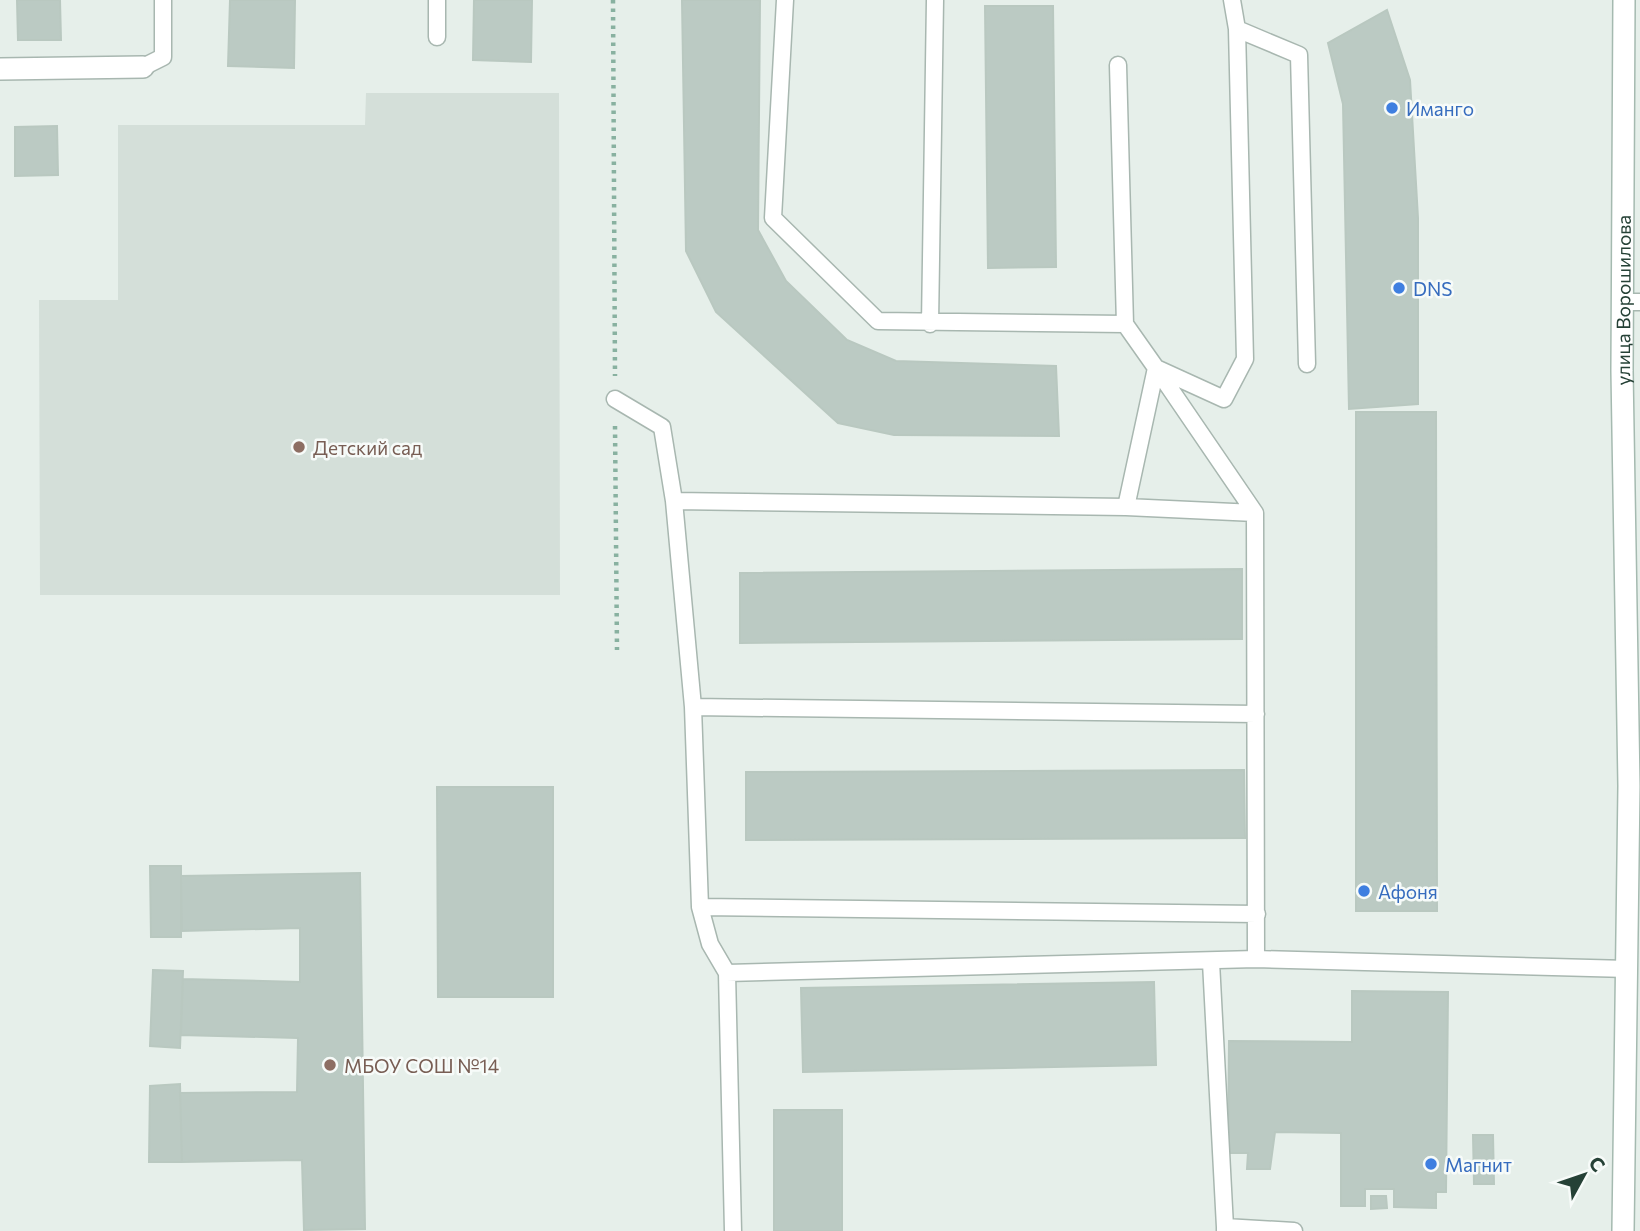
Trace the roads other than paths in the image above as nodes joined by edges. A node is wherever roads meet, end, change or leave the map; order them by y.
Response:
1 (163, 0) edge
2 (437, 0) edge
3 (785, 0) edge
4 (935, 0) edge
5 (1232, 0) edge
6 (1624, 0) edge
7 (1237, 29) junction
8 (437, 37) dead end
9 (1118, 65) dead end
10 (143, 67) joint
11 (0, 69) edge
12 (1631, 302) edge
13 (930, 324) junction
14 (1125, 324) junction
15 (1307, 364) dead end
16 (1156, 368) junction
17 (615, 399) road end
18 (674, 501) junction
19 (1126, 507) junction
20 (1255, 513) junction
21 (693, 707) junction
22 (1256, 714) junction
23 (1635, 786) edge
24 (701, 907) junction
25 (1257, 914) junction
26 (1256, 960) junction
27 (1210, 962) junction
28 (1628, 969) junction
29 (727, 973) junction
30 (1225, 1229) edge
31 (733, 1231) edge
32 (1294, 1231) edge
33 (1622, 1231) edge

1 - 10 lane
2 - 8 lane
3 - 13 lane
4 - 13 lane
5 - 7 lane
6 - 12 main road, улица Ворошилова
7 - 15 lane
7 - 16 lane
9 - 14 lane
10 - 11 main road
12 - 23 main road, улица Ворошилова
13 - 14 lane
14 - 16 lane
16 - 19 lane
16 - 20 lane
17 - 18 lane
18 - 19 lane
18 - 21 lane
19 - 20 lane
20 - 22 lane
21 - 22 lane
21 - 24 lane
22 - 25 lane
23 - 28 main road, улица Ворошилова
24 - 25 lane
24 - 29 lane
25 - 26 lane
26 - 27 lane
26 - 28 lane
27 - 29 lane
27 - 30 lane
28 - 33 main road, улица Ворошилова
29 - 31 lane
30 - 32 lane

